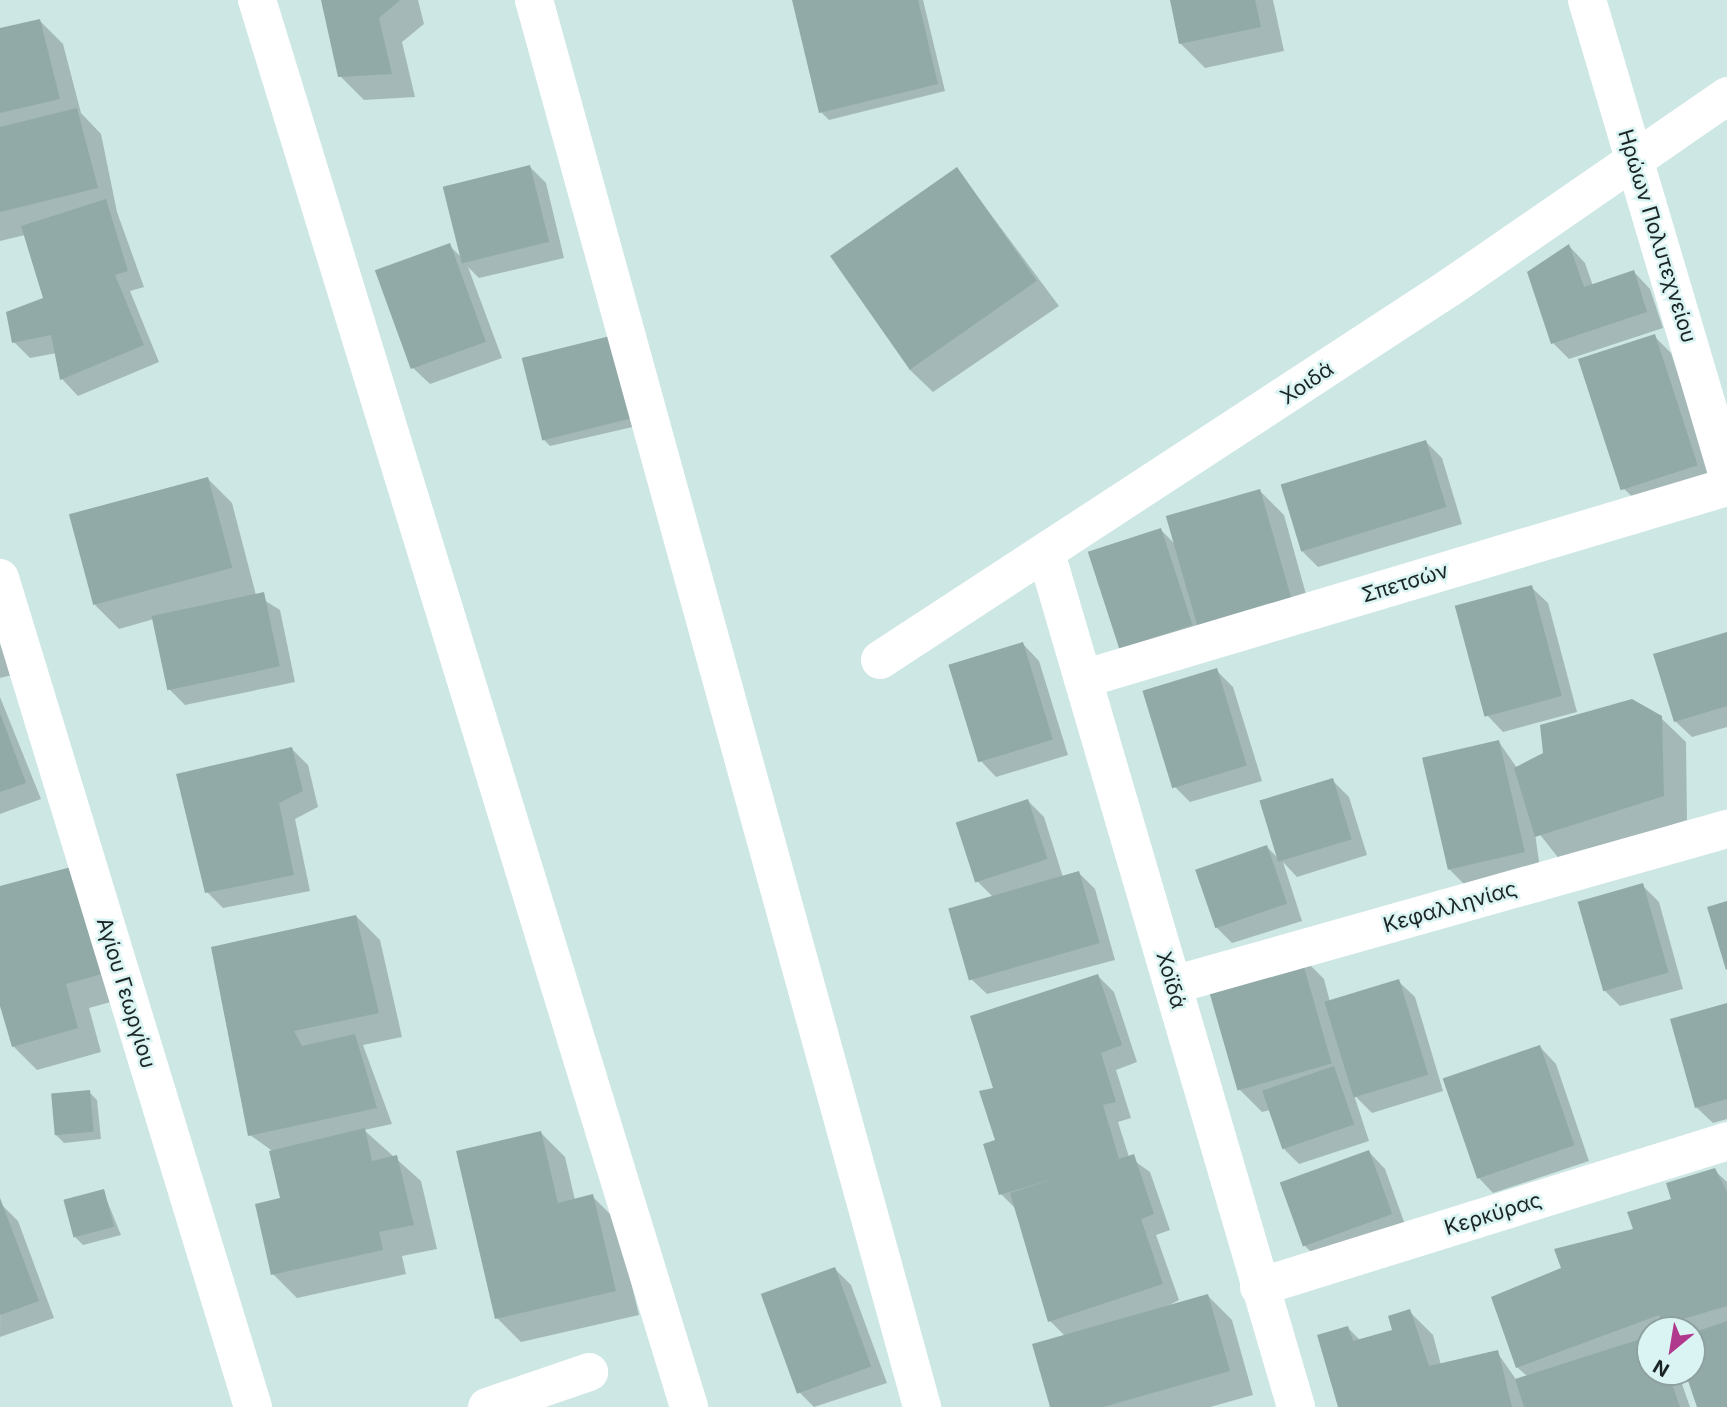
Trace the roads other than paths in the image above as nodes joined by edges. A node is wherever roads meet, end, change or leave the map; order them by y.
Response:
1 (257, 0) edge
2 (534, 0) edge
3 (1587, 0) edge
4 (1727, 96) edge
5 (1633, 158) junction
6 (1727, 472) edge
7 (1727, 487) edge
8 (1046, 553) junction
9 (0, 579) edge
10 (880, 660) dead end
11 (1083, 679) junction
12 (1727, 829) edge
13 (1173, 985) junction
14 (1727, 1141) edge
15 (1259, 1287) junction
16 (589, 1372) dead end
17 (253, 1407) edge
18 (487, 1407) edge
19 (689, 1407) edge
20 (922, 1407) edge
21 (1296, 1407) edge

1 - 19 street
2 - 20 street
3 - 5 street, Ηρώων Πολυτεχνείου
4 - 5 street, Χοιδά
5 - 6 street, Ηρώων Πολυτεχνείου
5 - 8 street, Χοιδά
7 - 11 street, Σπετσών
8 - 10 street, Χοιδά
8 - 11 street, Χοϊδά
9 - 17 street, Αγίου Γεωργίου
11 - 13 street, Χοϊδά
12 - 13 street, Κεφαλληνίας
13 - 15 street, Χοϊδά
14 - 15 street, Κερκύρας
15 - 21 street, Χοϊδά
16 - 18 street

